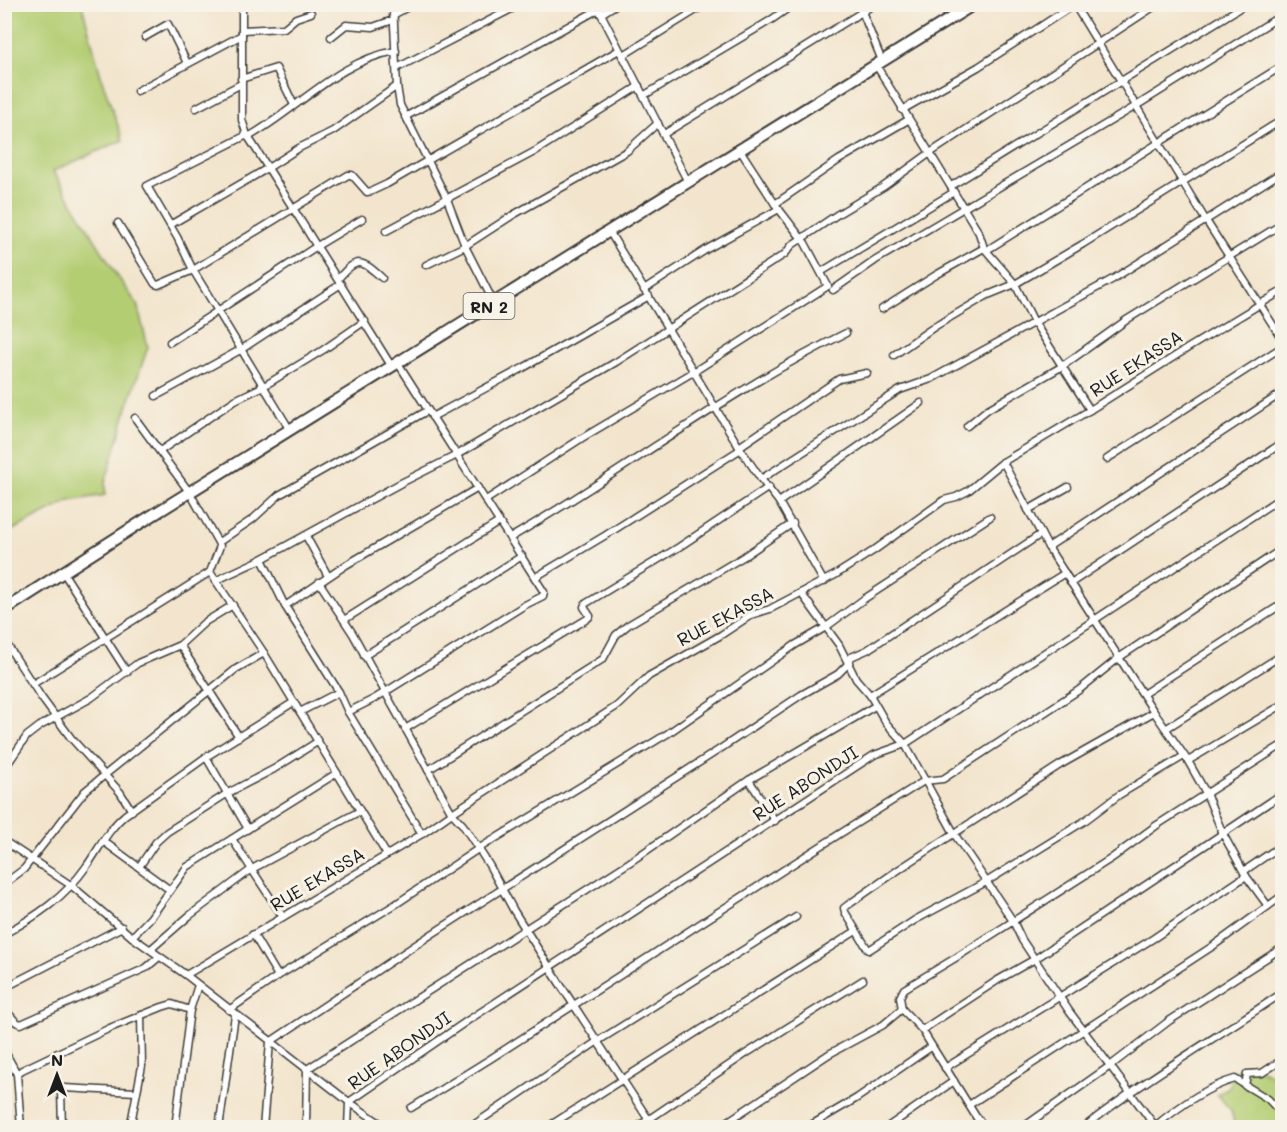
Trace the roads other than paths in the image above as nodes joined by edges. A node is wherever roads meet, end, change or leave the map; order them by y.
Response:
1 (242, 4) edge
2 (393, 4) edge
3 (413, 4) edge
4 (521, 4) edge
5 (617, 4) edge
6 (706, 4) edge
7 (794, 4) edge
8 (859, 4) edge
9 (875, 4) edge
10 (974, 4) edge
11 (1158, 4) edge
12 (1246, 4) edge
13 (1074, 5) edge
14 (599, 9) edge
15 (311, 13) dead end
16 (862, 13) junction
17 (1282, 15) edge
18 (393, 18) junction
19 (242, 32) junction
20 (145, 37) dead end
21 (331, 37) dead end
22 (1097, 43) junction
23 (396, 51) junction
24 (621, 53) junction
25 (187, 63) junction
26 (879, 63) junction
27 (1282, 66) edge
28 (397, 68) junction
29 (241, 82) junction
30 (1121, 82) junction
31 (397, 86) junction
32 (639, 86) junction
33 (137, 91) dead end
34 (643, 96) junction
35 (294, 105) junction
36 (1136, 106) junction
37 (196, 108) dead end
38 (903, 111) junction
39 (405, 117) junction
40 (908, 120) junction
41 (1282, 120) edge
42 (658, 123) junction
43 (664, 134) junction
44 (248, 136) junction
45 (1159, 144) junction
46 (740, 150) junction
47 (930, 153) junction
48 (428, 160) junction
49 (268, 168) junction
50 (1282, 172) edge
51 (1182, 181) junction
52 (688, 182) junction
53 (952, 189) junction
54 (447, 200) junction
55 (777, 207) junction
56 (293, 208) junction
57 (963, 208) junction
58 (362, 219) dead end
59 (1205, 219) junction
60 (118, 223) dead end
61 (1282, 224) edge
62 (170, 225) junction
63 (386, 231) dead end
64 (609, 231) junction
65 (801, 239) junction
66 (317, 246) junction
67 (465, 246) junction
68 (986, 249) junction
69 (1230, 256) junction
70 (426, 266) dead end
71 (193, 270) junction
72 (821, 272) junction
73 (382, 278) dead end
74 (340, 282) junction
75 (1015, 284) junction
76 (833, 290) dead end
77 (1282, 291) edge
78 (646, 293) junction
79 (495, 303) junction
80 (1260, 305) junction
81 (882, 309) dead end
82 (217, 311) junction
83 (365, 321) junction
84 (1035, 322) junction
85 (668, 327) junction
86 (846, 333) dead end
87 (1282, 339) edge
88 (170, 342) dead end
89 (1282, 347) edge
90 (242, 349) junction
91 (894, 355) dead end
92 (395, 365) junction
93 (1061, 367) junction
94 (694, 371) junction
95 (867, 373) dead end
96 (264, 386) junction
97 (1282, 393) edge
98 (156, 396) dead end
99 (921, 403) dead end
100 (715, 407) junction
101 (1090, 410) junction
102 (427, 411) junction
103 (432, 417) junction
104 (135, 418) dead end
105 (967, 426) dead end
106 (290, 430) junction
107 (1282, 443) edge
108 (740, 448) junction
109 (160, 451) junction
110 (455, 456) junction
111 (1107, 459) dead end
112 (1003, 462) junction
113 (760, 479) junction
114 (769, 487) junction
115 (1068, 487) dead end
116 (478, 488) junction
117 (190, 493) junction
118 (1282, 497) edge
119 (486, 500) junction
120 (779, 502) junction
121 (1028, 510) junction
122 (990, 517) dead end
123 (499, 522) junction
124 (793, 523) junction
125 (1041, 534) junction
126 (306, 536) junction
127 (510, 538) junction
128 (219, 542) junction
129 (1048, 547) junction
130 (1282, 549) edge
131 (522, 556) junction
132 (262, 560) junction
133 (63, 572) junction
134 (210, 572) junction
135 (1065, 573) junction
136 (328, 576) junction
137 (535, 578) junction
138 (217, 580) junction
139 (319, 582) junction
140 (824, 582) junction
141 (1071, 583) junction
142 (801, 592) junction
143 (1282, 604) edge
144 (233, 605) junction
145 (285, 606) junction
146 (4, 610) edge
147 (344, 620) junction
148 (1096, 620) junction
149 (826, 627) junction
150 (105, 638) junction
151 (4, 640) edge
152 (180, 645) junction
153 (264, 653) junction
154 (1282, 655) edge
155 (364, 656) junction
156 (1120, 657) junction
157 (849, 663) junction
158 (127, 672) junction
159 (33, 684) junction
160 (210, 690) junction
161 (385, 691) junction
162 (339, 692) junction
163 (1143, 694) junction
164 (870, 696) junction
165 (294, 702) junction
166 (1282, 705) edge
167 (875, 706) junction
168 (300, 712) junction
169 (348, 712) junction
170 (1154, 712) junction
171 (55, 716) junction
172 (1167, 728) junction
173 (405, 729) junction
174 (239, 737) junction
175 (317, 742) junction
176 (905, 744) junction
177 (1282, 745) edge
178 (206, 758) junction
179 (1186, 759) junction
180 (4, 769) edge
181 (428, 770) junction
182 (337, 773) junction
183 (104, 775) junction
184 (749, 780) junction
185 (924, 781) junction
186 (228, 793) junction
187 (1206, 793) junction
188 (1282, 794) edge
189 (132, 811) junction
190 (360, 811) junction
191 (452, 813) junction
192 (775, 821) junction
193 (248, 828) junction
194 (422, 834) junction
195 (1222, 834) junction
196 (955, 835) junction
197 (232, 839) junction
198 (4, 841) edge
199 (103, 841) junction
200 (1282, 845) edge
201 (478, 849) junction
202 (387, 855) junction
203 (31, 860) junction
204 (139, 867) junction
205 (252, 869) junction
206 (1245, 874) junction
207 (986, 882) junction
208 (4, 884) edge
209 (72, 886) junction
210 (502, 889) junction
211 (170, 890) junction
212 (1282, 896) edge
213 (1268, 906) junction
214 (283, 917) junction
215 (796, 917) dead end
216 (1013, 921) junction
217 (122, 927) junction
218 (526, 928) junction
219 (856, 931) junction
220 (4, 934) edge
221 (253, 934) junction
222 (132, 937) junction
223 (1282, 948) edge
224 (151, 949) junction
225 (159, 957) junction
226 (1035, 959) junction
227 (550, 967) junction
228 (186, 975) junction
229 (278, 976) junction
230 (863, 980) dead end
231 (198, 986) junction
232 (4, 988) edge
233 (1282, 993) edge
234 (1060, 997) junction
235 (574, 1004) junction
236 (902, 1009) junction
237 (190, 1010) junction
238 (229, 1010) junction
239 (4, 1014) edge
240 (141, 1015) junction
241 (235, 1015) junction
242 (922, 1030) junction
243 (1082, 1030) junction
244 (598, 1041) junction
245 (270, 1042) junction
246 (932, 1047) junction
247 (4, 1050) edge
248 (1282, 1060) edge
249 (13, 1064) junction
250 (4, 1065) edge
251 (1110, 1066) junction
252 (945, 1068) junction
253 (308, 1069) junction
254 (17, 1074) junction
255 (624, 1080) junction
256 (954, 1081) junction
257 (1245, 1086) junction
258 (136, 1092) junction
259 (1130, 1092) junction
260 (349, 1102) junction
261 (969, 1105) junction
262 (411, 1108) dead end
263 (1282, 1114) edge
264 (648, 1120) junction
265 (981, 1124) edge
266 (1154, 1127) edge
267 (21, 1128) edge
268 (62, 1128) edge
269 (130, 1128) edge
270 (175, 1128) edge
271 (219, 1128) edge
272 (263, 1128) edge
273 (306, 1128) edge
274 (348, 1128) edge
275 (387, 1128) edge
276 (469, 1128) edge
277 (546, 1128) edge
278 (636, 1128) edge
279 (654, 1128) edge
280 (718, 1128) edge
281 (806, 1128) edge
282 (886, 1128) edge
283 (970, 1128) edge
284 (1022, 1128) edge
285 (1083, 1128) edge

1 - 19 street
2 - 18 street
3 - 18 street
4 - 28 street
5 - 14 street
6 - 24 street
7 - 34 street
8 - 16 street
9 - 16 street
10 - 26 highway, RN 2
11 - 22 street
12 - 30 street
13 - 22 street
13 - 38 street
14 - 24 street
14 - 39 street
15 - 19 street
16 - 26 street
16 - 43 street
17 - 36 street
18 - 21 street
18 - 23 street
19 - 25 street
19 - 29 street
20 - 25 street
22 - 30 street
22 - 47 street
23 - 28 street
23 - 35 street
24 - 32 street
24 - 48 street
25 - 33 street
26 - 38 street
26 - 46 highway, RN 2
27 - 45 street
28 - 31 street
29 - 35 street
29 - 37 street
29 - 44 street
30 - 36 street
30 - 53 street
31 - 39 street
31 - 49 street
32 - 34 street
32 - 54 street
34 - 42 street
35 - 44 street
36 - 45 street
36 - 57 street
38 - 40 street
39 - 48 street
40 - 47 street
40 - 55 street
41 - 51 street
42 - 43 street
42 - 67 street
43 - 52 street
44 - 49 street
44 - 62 street
45 - 51 street
45 - 68 street
46 - 52 highway, RN 2
46 - 55 street
47 - 53 street
47 - 65 street
48 - 54 street
48 - 56 street
49 - 56 street
49 - 62 street
50 - 59 street
51 - 59 street
51 - 75 street
52 - 64 highway, RN 2
53 - 57 street
53 - 72 street
54 - 63 street
54 - 67 street
55 - 65 street
55 - 78 street
56 - 66 street
56 - 71 street
57 - 68 street
57 - 76 street
58 - 66 street
59 - 69 street
59 - 84 street
60 - 71 street
61 - 69 street
62 - 71 street
64 - 78 street
64 - 79 highway, RN 2
65 - 72 street
65 - 85 street
66 - 74 street
66 - 82 street
67 - 70 street
67 - 79 street
68 - 75 street
68 - 81 street
69 - 80 street
69 - 93 street
71 - 82 street
72 - 94 street
73 - 74 street
74 - 83 street
74 - 90 street
75 - 84 street
75 - 91 street
77 - 80 street, RUE EKASSA
78 - 85 street
78 - 103 street
79 - 92 highway, RN 2
80 - 87 street
80 - 101 street, RUE EKASSA
82 - 88 street
82 - 90 street
83 - 92 street
83 - 96 street
84 - 93 street
84 - 113 street
85 - 94 street
85 - 110 street
86 - 100 street
89 - 111 street
90 - 96 street
90 - 98 street
92 - 102 street
92 - 106 highway, RN 2
93 - 101 street
93 - 105 street
94 - 100 street
94 - 119 street
95 - 108 street
96 - 106 street
96 - 109 street
97 - 129 street
99 - 120 street
100 - 108 street
100 - 127 street
101 - 112 street, RUE EKASSA
102 - 103 street
102 - 128 street
103 - 110 street
104 - 109 street
106 - 117 highway, RN 2
107 - 141 street
108 - 113 street
108 - 137 street
109 - 117 street
110 - 116 street
110 - 126 street
112 - 121 street
112 - 140 street, RUE EKASSA
113 - 114 street
114 - 120 street
114 - 173 street
115 - 121 street
116 - 119 street
116 - 136 street
117 - 128 street
117 - 133 highway, RN 2
118 - 148 street, RUE ABONDJI
119 - 123 street
120 - 124 street
121 - 125 street
122 - 149 street
123 - 127 street
123 - 147 street
124 - 140 street
124 - 181 street
125 - 129 street
125 - 157 street
126 - 132 street
126 - 136 street
127 - 131 street
128 - 134 street
129 - 135 street
130 - 156 street
131 - 137 street
131 - 155 street
132 - 138 street
132 - 145 street
133 - 146 highway, RN 2
133 - 150 street
134 - 138 street
134 - 150 street
135 - 141 street
135 - 164 street
136 - 139 street
137 - 161 street
138 - 144 street
139 - 145 street
139 - 147 street
140 - 142 street, RUE EKASSA
141 - 148 street
142 - 149 street
142 - 191 street, RUE EKASSA
143 - 163 street
144 - 152 street
144 - 153 street
145 - 162 street
147 - 155 street
148 - 156 street
148 - 176 street, RUE ABONDJI
149 - 157 street
149 - 201 street
150 - 158 street
150 - 159 street
151 - 159 street
152 - 158 street
152 - 160 street
153 - 160 street
153 - 165 street
154 - 172 street
155 - 161 street
156 - 163 street
156 - 185 street
157 - 164 street
157 - 210 street
158 - 171 street
159 - 171 street
160 - 174 street
160 - 183 street
161 - 169 street
161 - 173 street
162 - 168 street
162 - 169 street
163 - 170 street
164 - 167 street
165 - 168 street
165 - 174 street
166 - 179 street
167 - 176 street
167 - 184 street
168 - 175 street
169 - 194 street
170 - 172 street
170 - 196 street
171 - 180 street
171 - 183 street
172 - 179 street
173 - 181 street
174 - 178 street
175 - 182 street
175 - 186 street
176 - 185 street
176 - 192 street, RUE ABONDJI
177 - 187 street
178 - 186 street
178 - 189 street
179 - 187 street
179 - 207 street
181 - 191 street
182 - 190 street
182 - 193 street
183 - 189 street
183 - 203 street
184 - 192 street
184 - 218 street
185 - 196 street
185 - 235 street
186 - 193 street
186 - 204 street
187 - 195 street
187 - 216 street
188 - 195 street
189 - 199 street
190 - 202 street
190 - 205 street
191 - 194 street, RUE EKASSA
191 - 201 street
192 - 227 street, RUE ABONDJI
193 - 197 street
194 - 202 street, RUE EKASSA
195 - 206 street
195 - 226 street
196 - 207 street
196 - 219 street
197 - 205 street
197 - 211 street
198 - 203 street
199 - 204 street
199 - 209 street
200 - 206 street
201 - 210 street
201 - 229 street
202 - 214 street, RUE EKASSA
203 - 208 street
203 - 209 street
204 - 211 street
205 - 214 street
205 - 224 street
206 - 213 street
206 - 234 street
207 - 216 street
207 - 219 street
209 - 217 street
209 - 220 street
210 - 218 street
210 - 245 street
211 - 222 street
212 - 213 street
213 - 243 street
214 - 221 street, RUE EKASSA
215 - 244 street
216 - 226 street
216 - 236 street
217 - 222 street
217 - 232 street
218 - 227 street
218 - 253 street
219 - 255 street
221 - 228 street, RUE EKASSA
221 - 229 street
222 - 224 street
223 - 251 street
224 - 225 street
225 - 228 street
225 - 239 street
226 - 234 street
226 - 242 street
227 - 235 street
227 - 260 street, RUE ABONDJI
228 - 231 street
229 - 238 street
230 - 264 street
231 - 237 street
231 - 238 street
233 - 259 street
234 - 243 street
234 - 252 street
235 - 244 street
235 - 262 street
236 - 242 street
236 - 280 street
237 - 240 street
237 - 270 street
238 - 241 street
240 - 254 street
240 - 258 street
241 - 245 street
241 - 271 street
242 - 246 street
243 - 251 street
243 - 261 street
244 - 255 street
244 - 276 street
245 - 253 street
245 - 272 street
246 - 252 street
246 - 281 street
247 - 249 street
248 - 257 street
249 - 250 street
249 - 254 street
251 - 259 street
251 - 284 street
252 - 256 street
253 - 260 street
253 - 273 street
254 - 267 street
255 - 264 street
255 - 277 street
256 - 261 street
256 - 282 street
257 - 263 street
257 - 266 street
258 - 268 street
258 - 269 street
259 - 266 street
259 - 285 street
260 - 274 street
260 - 275 street
261 - 265 street
264 - 278 street
264 - 279 street
265 - 283 street

